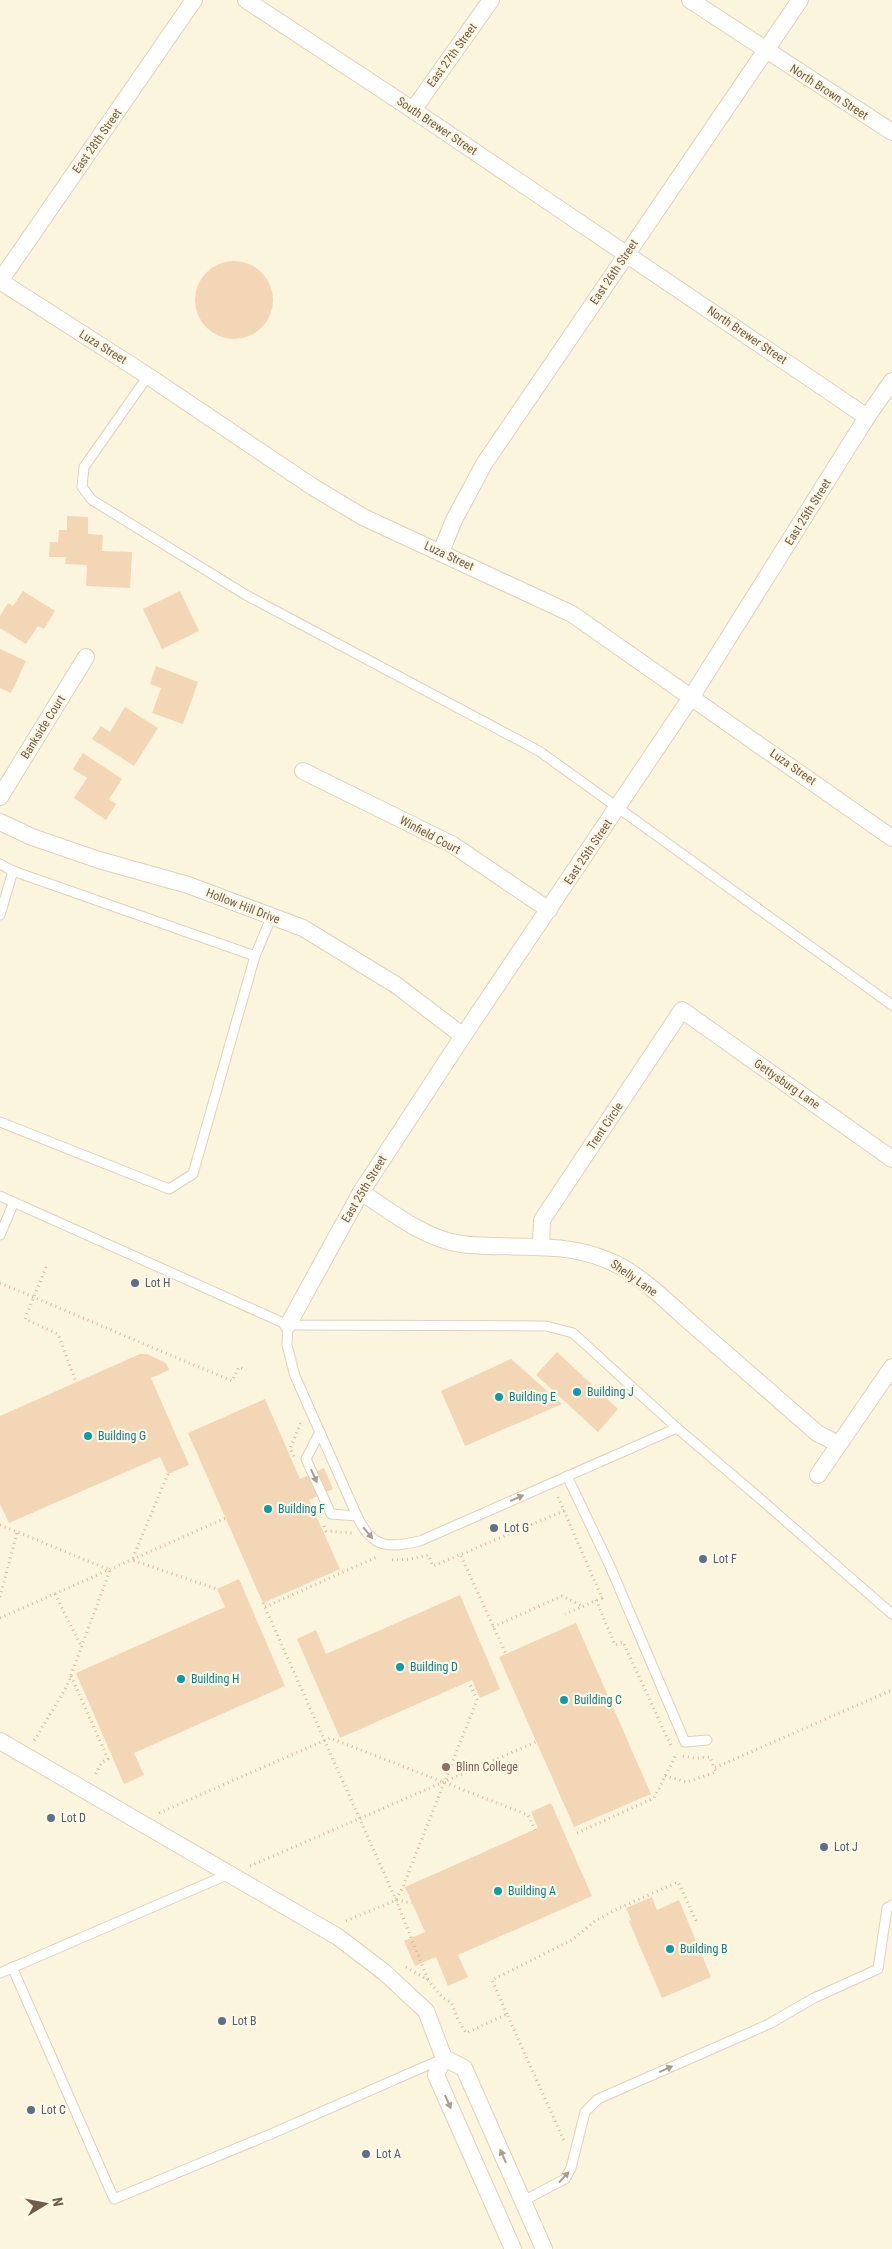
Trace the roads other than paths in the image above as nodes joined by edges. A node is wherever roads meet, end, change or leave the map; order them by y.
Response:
1 (194, 0) edge
2 (246, 0) edge
3 (491, 0) edge
4 (690, 0) edge
5 (800, 0) edge
6 (766, 51) junction
7 (413, 110) junction
8 (892, 132) edge
9 (626, 254) junction
10 (0, 282) edge
11 (148, 376) junction
12 (892, 381) edge
13 (867, 417) junction
14 (441, 552) junction
15 (86, 657) dead end
16 (692, 696) junction
17 (303, 771) dead end
18 (0, 797) edge
19 (618, 808) junction
20 (0, 822) edge
21 (892, 838) edge
22 (0, 864) edge
23 (13, 871) junction
24 (550, 910) junction
25 (0, 915) edge
26 (271, 918) junction
27 (255, 956) junction
28 (892, 1005) edge
29 (682, 1010) joint
30 (462, 1036) junction
31 (0, 1122) edge
32 (892, 1159) edge
33 (360, 1192) junction
34 (0, 1196) edge
35 (14, 1202) junction
36 (0, 1235) edge
37 (541, 1246) junction
38 (288, 1325) junction
39 (892, 1367) edge
40 (677, 1428) junction
41 (320, 1432) junction
42 (838, 1444) junction
43 (566, 1476) junction
44 (818, 1476) dead end
45 (357, 1516) junction
46 (892, 1614) edge
47 (707, 1740) dead end
48 (0, 1741) edge
49 (229, 1874) junction
50 (892, 1905) edge
51 (12, 1968) junction
52 (0, 1973) edge
53 (444, 2058) junction
54 (523, 2201) junction
55 (513, 2249) edge
56 (544, 2249) edge

1 - 10 street, East 28th Street
2 - 7 street, South Brewer Street
3 - 7 street, East 27th Street
4 - 6 street, North Brown Street
5 - 6 street, East 26th Street
6 - 8 street, North Brown Street
6 - 9 street, East 26th Street
7 - 9 street, South Brewer Street
9 - 13 street, North Brewer Street
9 - 14 street, East 26th Street
10 - 11 street, Luza Street
11 - 14 street, Luza Street
11 - 19 lane
12 - 13 street, East 25th Street
13 - 16 street, East 25th Street
14 - 16 street, Luza Street
15 - 18 street, Bankside Court
16 - 19 street, East 25th Street
16 - 21 street, Luza Street
17 - 24 street, Winfield Court
19 - 24 street, East 25th Street
19 - 28 lane
20 - 26 street, Hollow Hill Drive
22 - 23 lane
23 - 25 lane
23 - 27 lane
24 - 30 street, East 25th Street
26 - 27 lane
26 - 30 street, Hollow Hill Drive
27 - 31 lane
29 - 32 street, Gettysburg Lane
29 - 37 street, Trent Circle
30 - 33 street, East 25th Street
33 - 37 street, Shelly Lane
33 - 38 street, East 25th Street
34 - 35 lane
35 - 36 lane
35 - 38 lane
37 - 42 street, Shelly Lane
38 - 40 lane
38 - 41 lane
39 - 42 street
40 - 43 lane
40 - 46 lane
41 - 45 lane
41 -> 45 lane
42 - 44 street
45 -> 43 lane
43 - 47 lane
48 - 49 street
49 - 51 lane
49 - 53 street
54 -> 50 lane
51 - 52 lane
51 - 53 lane
54 -> 53 street
53 -> 55 street
54 - 56 street

